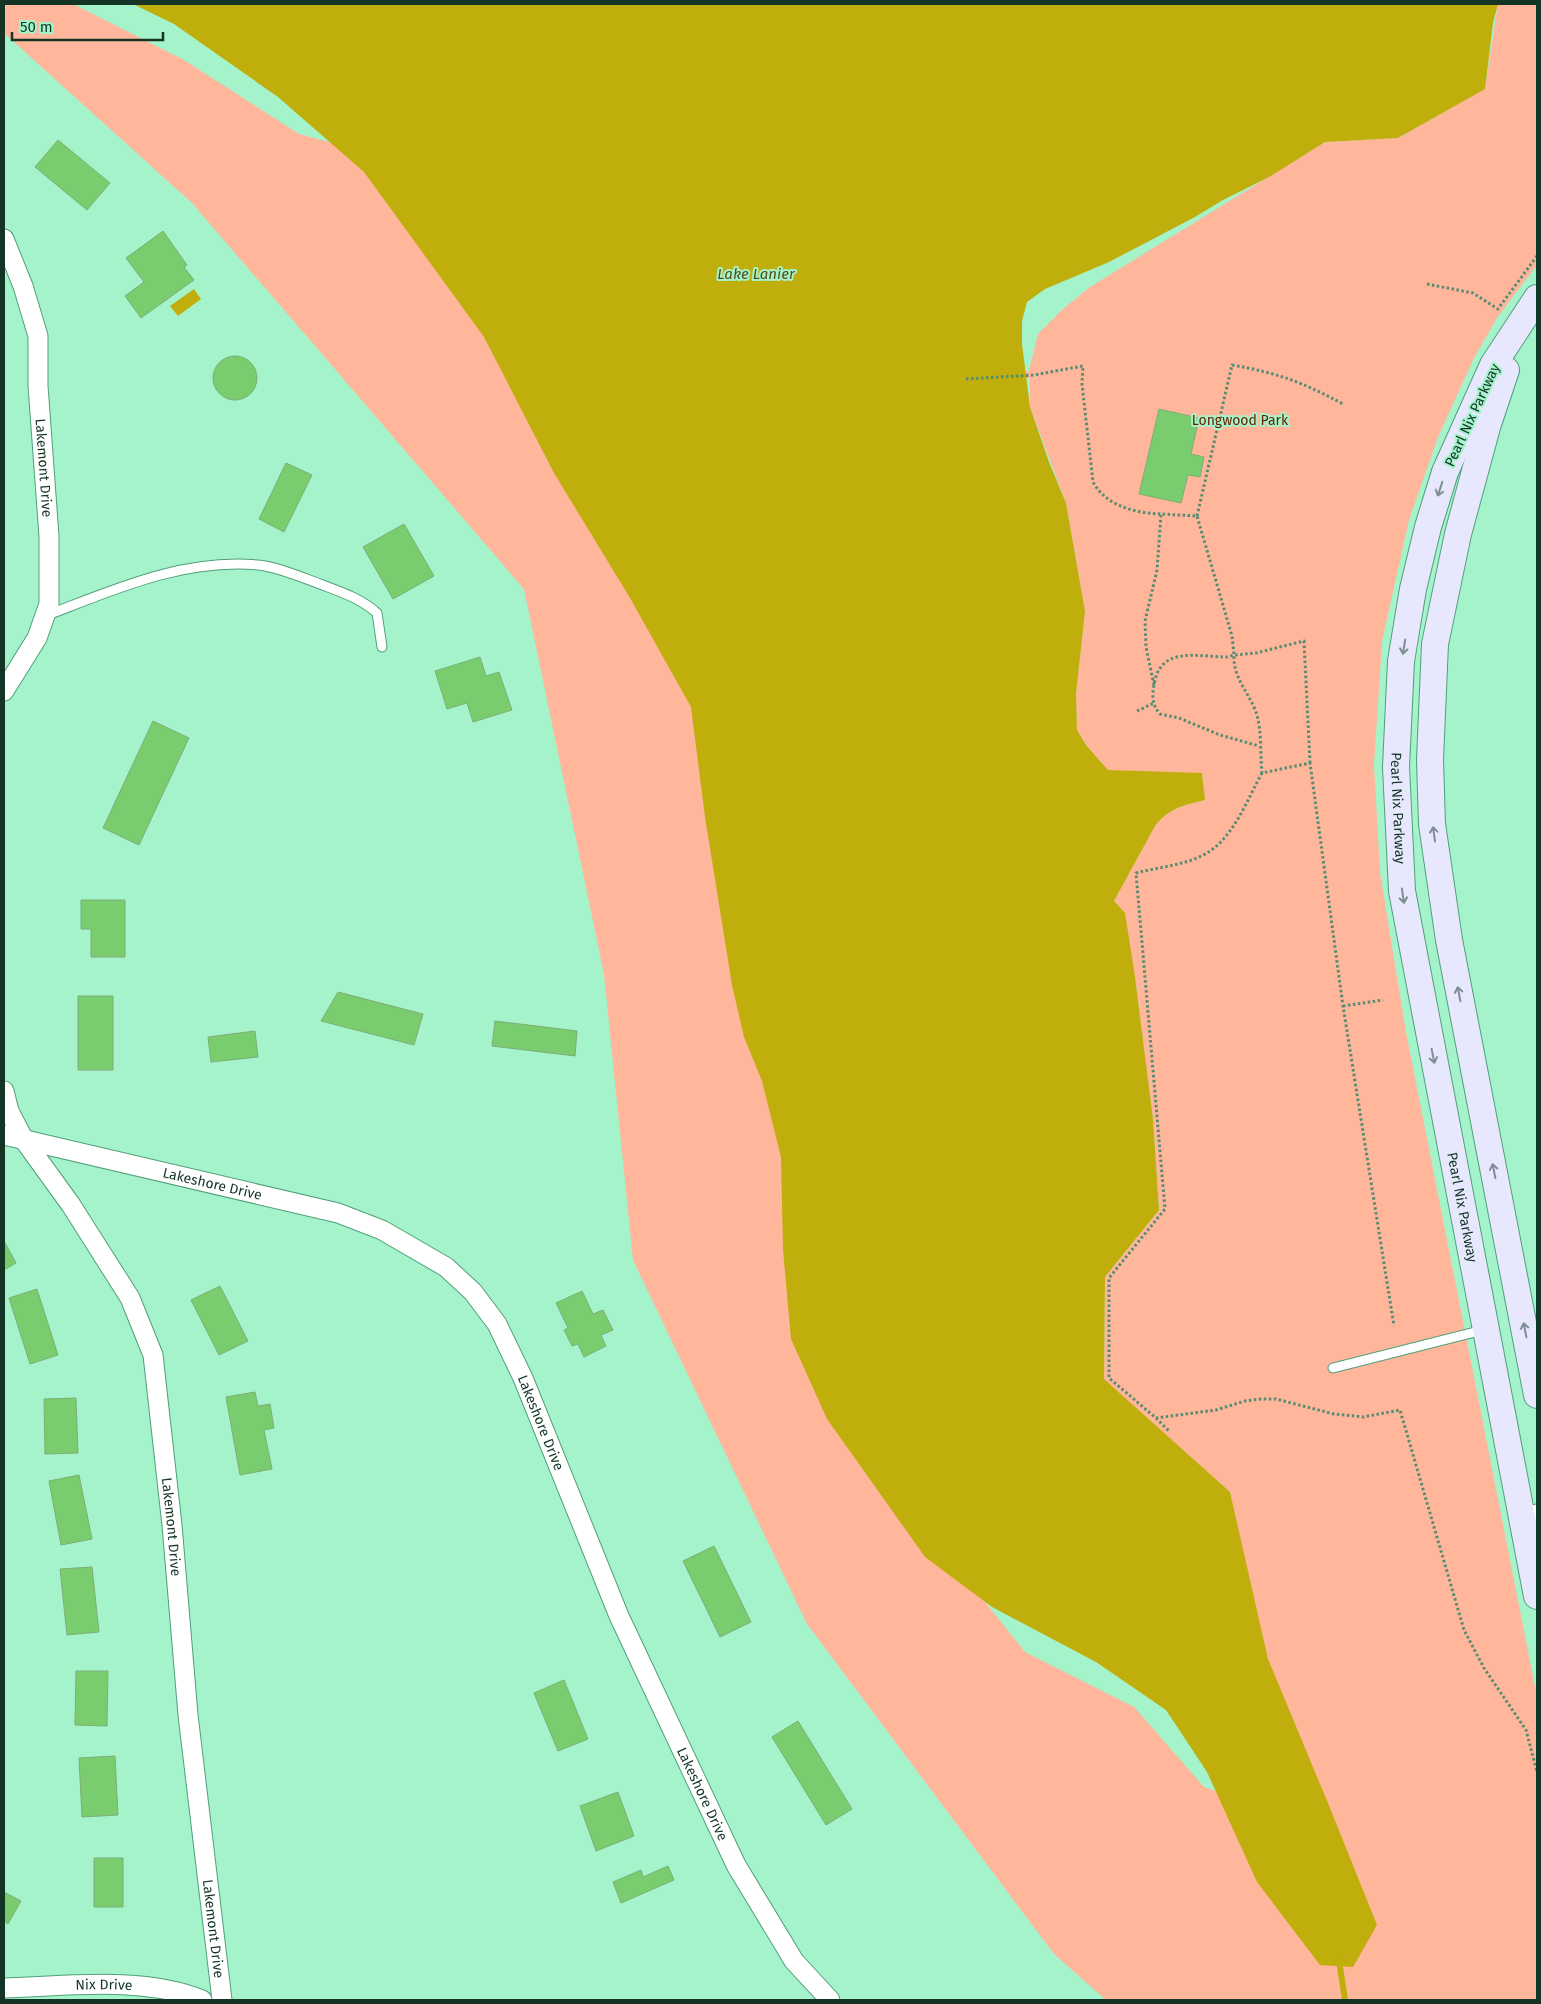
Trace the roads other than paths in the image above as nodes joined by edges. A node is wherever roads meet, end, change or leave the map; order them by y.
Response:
1 (4, 239) edge
2 (1537, 298) edge
3 (1522, 319) junction
4 (44, 616) junction
5 (382, 647) dead end
6 (4, 691) edge
7 (4, 1091) edge
8 (4, 1135) edge
9 (24, 1140) junction
10 (1485, 1329) junction
11 (1333, 1368) dead end
12 (1537, 1395) edge
13 (1530, 1517) edge
14 (1537, 1596) edge
15 (4, 1988) edge
16 (202, 2000) edge
17 (222, 2000) edge
18 (830, 2000) edge

1 - 4 street, Lakemont Drive
2 - 3 street
3 -> 10 street, Pearl Nix Parkway
12 -> 3 street, Pearl Nix Parkway
4 - 5 lane
4 - 6 street, Lakemont Drive
7 - 9 street, Lakemont Drive
8 - 9 street, Lakeshore Drive
9 - 17 street, Lakemont Drive
9 - 18 street, Lakeshore Drive
10 - 11 lane
10 - 13 street, Pearl Nix Parkway
13 - 14 street, Pearl Nix Parkway
15 - 16 street, Nix Drive

